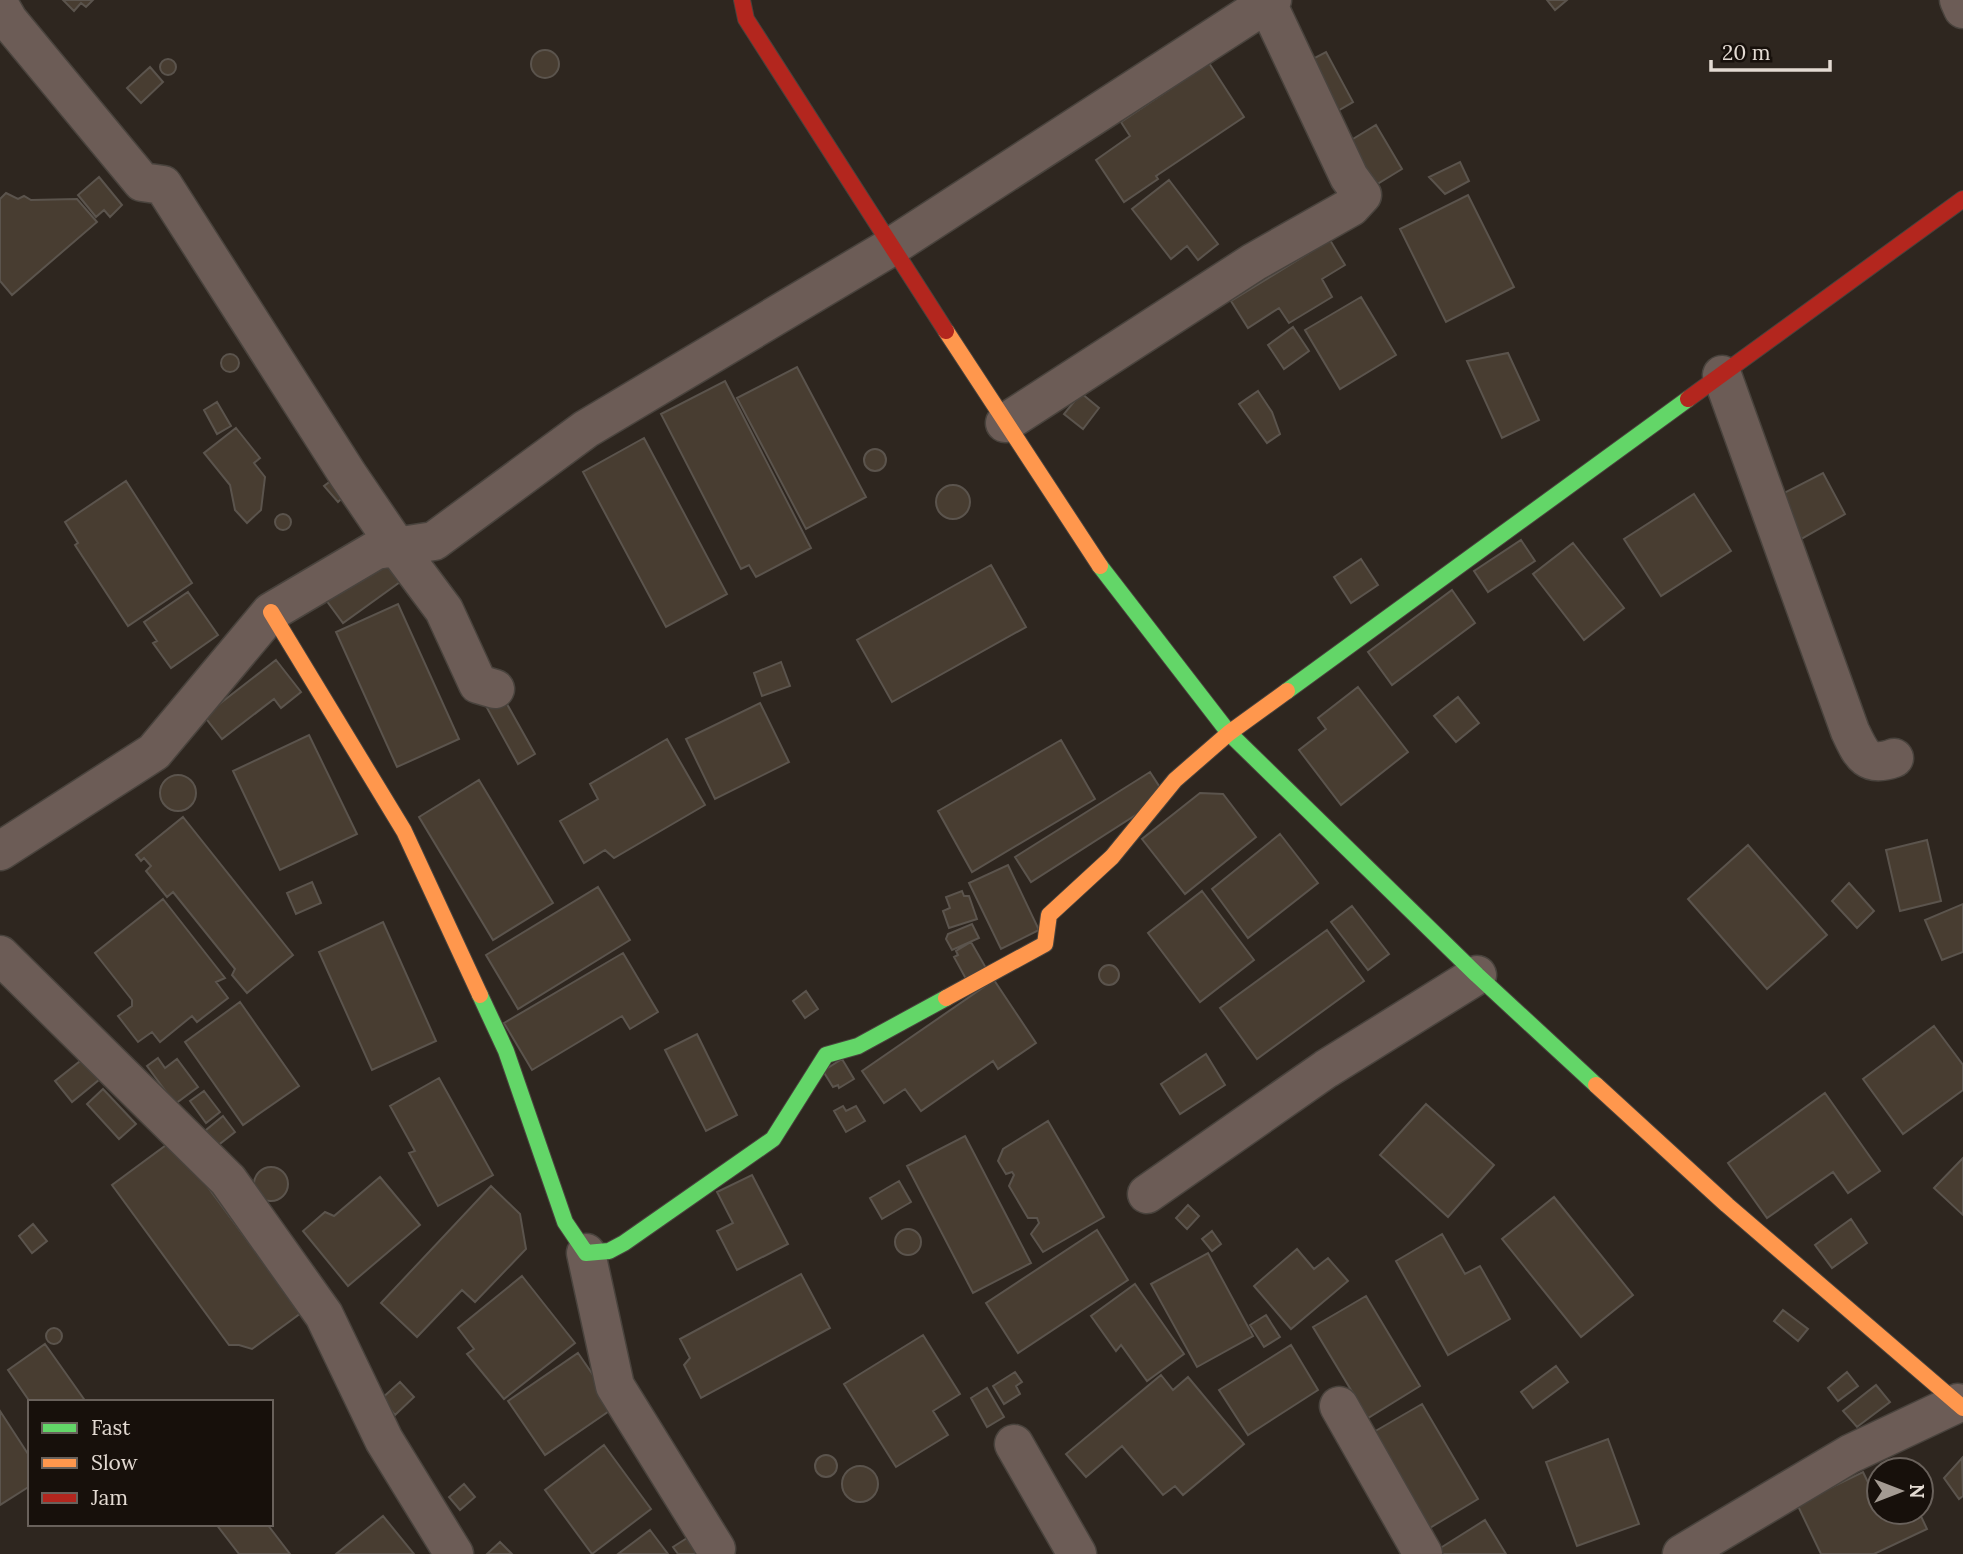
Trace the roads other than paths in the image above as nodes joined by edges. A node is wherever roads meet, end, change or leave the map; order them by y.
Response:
1 (742, 0) edge
2 (1959, 0) edge
3 (1270, 2) edge
4 (0, 6) edge
5 (1963, 9) edge
6 (1963, 199) edge
7 (891, 247) junction
8 (1722, 375) junction
9 (1005, 423) junction
10 (397, 547) junction
11 (271, 611) junction
12 (495, 689) dead end
13 (1229, 733) junction
14 (1894, 758) dead end
15 (0, 851) edge
16 (0, 955) edge
17 (1477, 975) junction
18 (1147, 1194) dead end
19 (586, 1253) junction
20 (1960, 1405) edge
21 (1339, 1406) dead end
22 (1014, 1444) dead end
23 (716, 1549) dead end
24 (454, 1554) edge
25 (1076, 1554) edge
26 (1423, 1554) edge
27 (1682, 1554) edge

1 - 7 street
2 - 5 street
3 - 7 street
3 - 9 street
4 - 10 street
6 - 8 street
7 - 9 street
7 - 10 street
8 - 13 street
8 - 14 street
9 - 13 street
10 - 11 street
10 - 12 street
11 - 15 street
11 - 19 street
13 - 17 street
13 - 19 street
16 - 24 street
17 - 18 street
17 - 20 street
19 - 23 street
20 - 27 street
21 - 26 street
22 - 25 street

